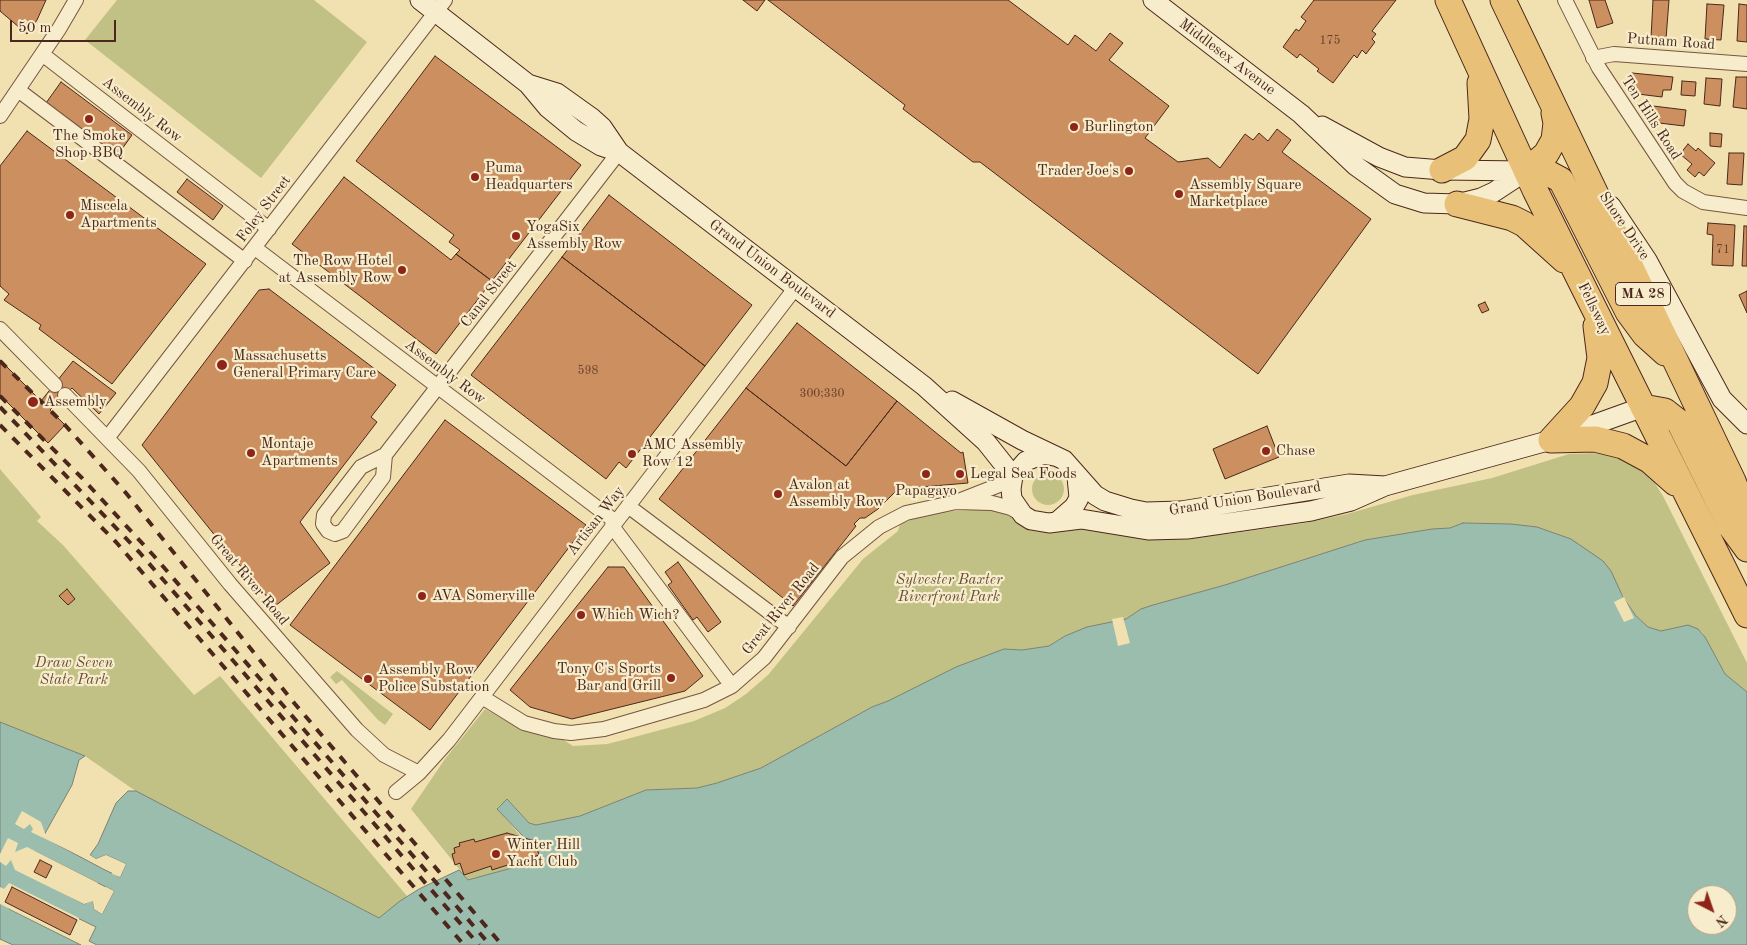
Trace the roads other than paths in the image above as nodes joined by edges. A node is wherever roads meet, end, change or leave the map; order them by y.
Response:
1 (76, 0) edge
2 (420, 0) edge
3 (1152, 0) edge
4 (1448, 0) edge
5 (1503, 0) edge
6 (1565, 0) edge
7 (441, 6) edge
8 (42, 54) junction
9 (1593, 58) junction
10 (1747, 64) edge
11 (1478, 66) junction
12 (18, 90) junction
13 (1552, 106) junction
14 (1302, 114) junction
15 (0, 116) edge
16 (619, 152) junction
17 (1577, 157) junction
18 (1442, 170) junction
19 (1526, 171) junction
20 (1457, 204) junction
21 (1747, 208) edge
22 (269, 229) junction
23 (255, 248) junction
24 (245, 261) junction
25 (1575, 270) junction
26 (796, 287) junction
27 (1590, 302) junction
28 (0, 329) edge
29 (1676, 362) junction
30 (55, 385) dead end
31 (924, 386) junction
32 (438, 387) junction
33 (65, 395) dead end
34 (1643, 407) junction
35 (1747, 424) edge
36 (108, 437) junction
37 (1551, 440) junction
38 (385, 455) junction
39 (1054, 456) junction
40 (1078, 477) junction
41 (1013, 478) junction
42 (1385, 486) junction
43 (1690, 501) junction
44 (956, 502) junction
45 (628, 506) junction
46 (1023, 516) junction
47 (1747, 517) edge
48 (1058, 521) junction
49 (614, 524) junction
50 (1747, 549) edge
51 (1747, 616) edge
52 (789, 627) junction
53 (732, 686) junction
54 (482, 697) junction
55 (419, 773) junction
56 (396, 792) dead end

1 - 8 street
2 - 7 street, Grand Union Boulevard
3 - 14 street, Middlesex Avenue
4 - 11 highway, Fellsway / MA 28
5 - 13 highway, MA 28
6 - 9 street, Ten Hills Road
7 - 16 street, Grand Union Boulevard
7 - 22 street, Foley Street
8 - 12 street
8 - 22 street, Assembly Row
9 - 10 street, Putnam Road
9 - 21 street, Ten Hills Road
11 - 18 highway
11 - 19 highway, Fellsway / MA 28
12 - 15 street
12 - 24 street
13 - 17 highway, MA 28
13 - 19 highway
14 - 18 street, Middlesex Avenue
14 - 20 street, Middlesex Avenue
16 - 26 street, Grand Union Boulevard
16 - 32 street, Canal Street
17 - 29 highway, MA 28
17 - 35 street, Shore Drive
18 - 19 street, Middlesex Avenue
19 - 20 street, Middlesex Avenue
19 - 25 highway, Fellsway / MA 28
19 - 29 highway
20 - 25 highway
22 - 23 street, Foley Street
23 - 24 street, Foley Street
23 - 32 street, Assembly Row
24 - 36 street, Foley Street
25 - 27 highway, Fellsway / MA 28
26 - 31 street, Grand Union Boulevard
26 - 45 street, Artisan Way
27 - 34 highway, Fellsway / MA 28
27 - 37 highway
28 - 30 street
29 - 34 highway
29 - 47 highway, MA 28
31 - 39 street, Grand Union Boulevard
31 - 41 street, Grand Union Boulevard
32 - 38 street, Canal Street
32 - 49 street, Assembly Row
33 - 36 street, Great River Road
34 - 37 street, Grand Union Boulevard
34 - 43 highway, Fellsway / MA 28
34 - 50 highway
36 - 55 street, Great River Road
37 - 42 street, Grand Union Boulevard
37 - 43 highway
38 - 38 street, Canal Street
39 - 40 street
39 - 41 street
40 - 42 street, Grand Union Boulevard
40 - 48 street
41 - 44 street, Great River Road
41 - 46 street
42 - 48 street, Grand Union Boulevard
43 - 51 highway, Fellsway / MA 28
44 - 46 street, Great River Road
44 - 52 street, Great River Road
45 - 49 street, Artisan Way
45 - 52 street
46 - 48 street, Grand Union Boulevard
49 - 53 street, Assembly Row
49 - 54 street, Artisan Way
52 - 53 street, Great River Road
53 - 54 street, Great River Road
54 - 55 street, Artisan Way
55 - 56 street, Artisan Way

